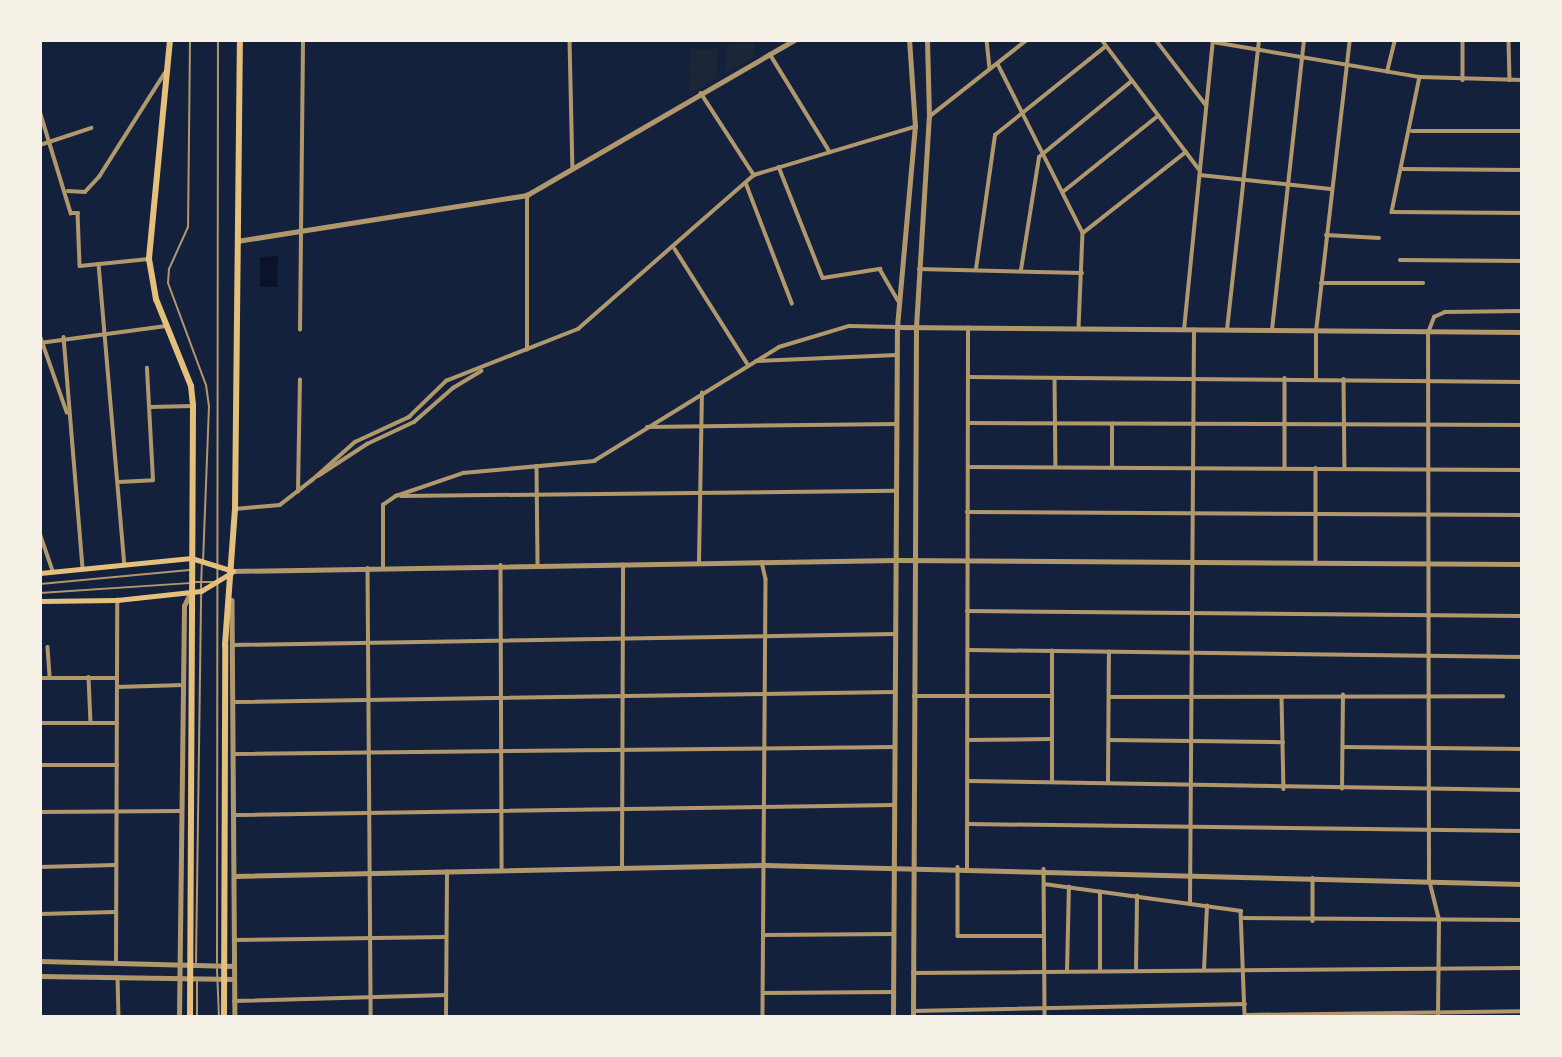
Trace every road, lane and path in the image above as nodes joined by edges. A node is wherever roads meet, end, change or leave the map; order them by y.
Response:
1 (170, 40) edge
2 (190, 40) edge
3 (218, 40) edge
4 (240, 40) edge
5 (303, 40) edge
6 (570, 40) edge
7 (794, 40) edge
8 (909, 40) edge
9 (927, 40) edge
10 (987, 40) edge
11 (1027, 40) edge
12 (1102, 40) edge
13 (1156, 40) edge
14 (1259, 40) edge
15 (1304, 40) edge
16 (1350, 40) edge
17 (1395, 40) edge
18 (1462, 40) edge
19 (1509, 40) edge
20 (1213, 41) edge
21 (1105, 46) junction
22 (1257, 51) junction
23 (770, 54) junction
24 (1301, 57) junction
25 (998, 64) junction
26 (1345, 64) junction
27 (990, 69) junction
28 (168, 70) junction
29 (1387, 72) junction
30 (1420, 77) junction
31 (1463, 80) junction
32 (1510, 80) junction
33 (1522, 80) edge
34 (1132, 81) junction
35 (701, 93) junction
36 (1206, 106) junction
37 (40, 111) edge
38 (1022, 111) junction
39 (1158, 116) junction
40 (929, 117) junction
41 (915, 127) junction
42 (91, 128) dead end
43 (1411, 131) junction
44 (1522, 131) edge
45 (51, 142) junction
46 (40, 145) edge
47 (1043, 151) junction
48 (830, 152) junction
49 (1186, 152) junction
50 (779, 167) junction
51 (573, 169) junction
52 (1199, 169) junction
53 (1402, 169) junction
54 (1522, 170) edge
55 (754, 175) junction
56 (1199, 175) junction
57 (1243, 181) junction
58 (746, 183) junction
59 (1287, 185) junction
60 (1330, 189) junction
61 (68, 191) junction
62 (1064, 191) junction
63 (527, 195) junction
64 (1522, 213) edge
65 (302, 232) junction
66 (1083, 233) junction
67 (1326, 235) junction
68 (1378, 238) dead end
69 (236, 241) junction
70 (675, 249) junction
71 (149, 259) junction
72 (1400, 260) dead end
73 (1522, 261) edge
74 (99, 264) junction
75 (919, 269) junction
76 (976, 269) junction
77 (1021, 270) junction
78 (1082, 273) junction
79 (1321, 283) junction
80 (1423, 284) dead end
81 (899, 301) junction
82 (792, 303) dead end
83 (1522, 311) edge
84 (168, 325) junction
85 (897, 327) junction
86 (916, 327) junction
87 (968, 328) junction
88 (300, 330) dead end
89 (1079, 330) junction
90 (1184, 330) junction
91 (1194, 330) junction
92 (1227, 331) junction
93 (105, 332) junction
94 (1272, 332) junction
95 (1316, 332) junction
96 (1522, 332) edge
97 (1428, 333) junction
98 (40, 335) edge
99 (64, 337) junction
100 (41, 342) edge
101 (527, 350) junction
102 (897, 355) junction
103 (750, 362) junction
104 (147, 368) dead end
105 (484, 370) junction
106 (968, 377) junction
107 (1055, 378) junction
108 (1285, 378) junction
109 (1195, 379) junction
110 (1317, 379) junction
111 (1344, 379) junction
112 (1428, 379) junction
113 (300, 380) dead end
114 (1522, 382) edge
115 (702, 392) junction
116 (193, 406) junction
117 (150, 407) junction
118 (69, 418) junction
119 (968, 423) junction
120 (1056, 423) junction
121 (897, 424) junction
122 (1112, 424) junction
123 (1194, 425) junction
124 (1286, 425) junction
125 (1344, 425) junction
126 (1429, 425) junction
127 (1522, 425) edge
128 (701, 426) junction
129 (647, 427) junction
130 (537, 466) junction
131 (968, 467) junction
132 (1056, 467) junction
133 (1112, 467) junction
134 (1285, 467) junction
135 (1195, 468) junction
136 (1316, 468) junction
137 (1345, 469) junction
138 (1430, 469) junction
139 (1522, 470) edge
140 (311, 481) junction
141 (118, 482) junction
142 (896, 491) junction
143 (700, 493) junction
144 (298, 494) junction
145 (396, 496) junction
146 (538, 496) junction
147 (235, 509) junction
148 (967, 512) junction
149 (1195, 513) junction
150 (1316, 514) junction
151 (1430, 514) junction
152 (1522, 515) edge
153 (40, 533) edge
154 (191, 558) junction
155 (897, 560) junction
156 (915, 561) junction
157 (202, 562) junction
158 (699, 562) junction
159 (762, 562) junction
160 (967, 562) junction
161 (623, 563) junction
162 (1195, 563) junction
163 (1316, 563) junction
164 (538, 564) junction
165 (1430, 564) junction
166 (1522, 564) edge
167 (125, 565) junction
168 (501, 565) junction
169 (216, 566) junction
170 (368, 568) junction
171 (383, 568) junction
172 (191, 569) junction
173 (83, 570) junction
174 (233, 571) junction
175 (40, 573) edge
176 (54, 573) junction
177 (201, 581) junction
178 (216, 582) junction
179 (190, 583) junction
180 (40, 584) edge
181 (201, 591) junction
182 (40, 593) edge
183 (190, 593) junction
184 (117, 600) junction
185 (232, 600) junction
186 (40, 601) edge
187 (967, 611) junction
188 (1194, 611) junction
189 (1429, 615) junction
190 (1522, 616) edge
191 (766, 634) junction
192 (895, 634) junction
193 (623, 636) junction
194 (502, 638) junction
195 (367, 640) junction
196 (221, 645) junction
197 (236, 645) junction
198 (48, 647) dead end
199 (968, 650) junction
200 (1052, 651) junction
201 (1109, 652) junction
202 (1194, 652) junction
203 (1430, 657) junction
204 (1522, 657) edge
205 (89, 677) junction
206 (40, 678) edge
207 (50, 678) junction
208 (117, 678) junction
209 (183, 685) junction
210 (117, 687) junction
211 (895, 692) junction
212 (766, 693) junction
213 (622, 695) junction
214 (1343, 695) junction
215 (1430, 695) junction
216 (1503, 695) dead end
217 (502, 696) junction
218 (914, 696) junction
219 (967, 696) junction
220 (1051, 696) junction
221 (1109, 696) junction
222 (1193, 696) junction
223 (1282, 696) junction
224 (370, 698) junction
225 (236, 702) junction
226 (40, 723) edge
227 (91, 723) junction
228 (117, 723) junction
229 (1051, 739) junction
230 (968, 740) junction
231 (1109, 740) junction
232 (1193, 740) junction
233 (1283, 742) junction
234 (895, 747) junction
235 (1343, 747) junction
236 (765, 748) junction
237 (1429, 748) junction
238 (1522, 749) edge
239 (622, 750) junction
240 (502, 751) junction
241 (371, 752) junction
242 (236, 754) junction
243 (40, 765) edge
244 (117, 765) junction
245 (968, 781) junction
246 (1052, 781) junction
247 (1108, 782) junction
248 (1192, 783) junction
249 (1284, 789) junction
250 (1342, 789) junction
251 (1429, 790) junction
252 (1522, 790) edge
253 (894, 805) junction
254 (765, 806) junction
255 (622, 808) junction
256 (502, 809) junction
257 (180, 811) junction
258 (370, 811) junction
259 (40, 812) edge
260 (118, 812) junction
261 (235, 815) junction
262 (223, 816) junction
263 (968, 824) junction
264 (1192, 825) junction
265 (1429, 830) junction
266 (1522, 831) edge
267 (191, 856) junction
268 (181, 857) junction
269 (116, 865) junction
270 (765, 865) junction
271 (40, 867) edge
272 (894, 867) junction
273 (913, 867) junction
274 (958, 867) junction
275 (967, 867) junction
276 (1044, 869) junction
277 (622, 870) junction
278 (502, 871) junction
279 (447, 872) junction
280 (1191, 873) junction
281 (370, 875) junction
282 (235, 876) junction
283 (1313, 877) junction
284 (1429, 880) junction
285 (1044, 884) junction
286 (1522, 884) edge
287 (1069, 887) junction
288 (1100, 891) junction
289 (1137, 896) junction
290 (1190, 904) junction
291 (1207, 906) junction
292 (116, 912) junction
293 (40, 914) edge
294 (1244, 918) junction
295 (1438, 920) junction
296 (1522, 920) edge
297 (1314, 921) junction
298 (893, 934) junction
299 (764, 935) junction
300 (1044, 936) junction
301 (446, 937) junction
302 (234, 940) junction
303 (371, 941) junction
304 (40, 961) edge
305 (116, 962) junction
306 (193, 965) junction
307 (179, 966) junction
308 (220, 966) junction
309 (234, 966) junction
310 (1522, 968) edge
311 (1244, 969) junction
312 (1438, 969) junction
313 (1204, 970) junction
314 (1100, 971) junction
315 (1136, 971) junction
316 (1044, 972) junction
317 (1067, 972) junction
318 (913, 973) junction
319 (40, 976) edge
320 (118, 977) junction
321 (179, 978) junction
322 (193, 978) junction
323 (220, 979) junction
324 (234, 979) junction
325 (893, 992) junction
326 (764, 993) junction
327 (371, 995) junction
328 (446, 995) junction
329 (234, 1000) junction
330 (1245, 1004) junction
331 (1045, 1008) junction
332 (1438, 1009) junction
333 (1522, 1011) edge
334 (913, 1014) edge
335 (1245, 1016) edge
336 (119, 1017) edge
337 (179, 1017) edge
338 (190, 1017) edge
339 (197, 1017) edge
340 (221, 1017) edge
341 (235, 1017) edge
342 (371, 1017) edge
343 (446, 1017) edge
344 (763, 1017) edge
345 (893, 1017) edge
346 (1045, 1017) edge
347 (1438, 1017) edge

1 - 28 highway
2 - 157 lane
3 - 169 lane
4 - 69 highway
5 - 65 street
6 - 51 street
7 - 23 street
8 - 41 street
9 - 40 street
10 - 27 street
11 - 25 street
12 - 21 street
13 - 36 street
14 - 22 street
15 - 24 street
16 - 26 street
17 - 29 street
18 - 31 street
19 - 32 street
20 - 22 street
20 - 36 street
21 - 34 street
21 - 38 street
22 - 24 street
22 - 57 street
23 - 35 street
23 - 48 street
24 - 26 street
24 - 59 street
25 - 27 street
25 - 38 street
26 - 29 street
26 - 60 street
27 - 40 street
28 - 61 street
28 - 71 highway
29 - 30 street
30 - 31 street
30 - 43 street
31 - 32 street
32 - 33 street
34 - 39 street
34 - 47 street
35 - 51 street
35 - 55 street
36 - 52 street
37 - 45 street
38 - 47 street
38 - 76 street
39 - 49 street
39 - 62 street
40 - 75 street
41 - 48 street
41 - 81 street
42 - 45 street
43 - 44 street
43 - 53 street
45 - 46 street
45 - 61 street
47 - 62 street
47 - 77 street
48 - 50 street
49 - 52 street
49 - 66 street
50 - 55 street
50 - 81 street
51 - 63 street
52 - 56 street
53 - 54 street
53 - 64 street
55 - 58 street
56 - 57 street
56 - 90 street
57 - 59 street
57 - 92 street
58 - 70 street
58 - 82 street
59 - 60 street
59 - 94 street
60 - 67 street
61 - 74 street
62 - 66 street
63 - 65 street
63 - 101 street
65 - 69 street
65 - 88 street
66 - 78 street
67 - 68 street
67 - 79 street
69 - 147 highway
70 - 101 street
70 - 103 street
71 - 74 street
71 - 84 highway
72 - 73 street
74 - 93 street
75 - 76 street
75 - 86 street
76 - 77 street
77 - 78 street
78 - 89 street
79 - 80 street
79 - 95 street
81 - 85 street
83 - 97 street
84 - 93 street
84 - 116 highway
85 - 86 street
85 - 102 street
85 - 103 street
86 - 87 street
86 - 156 street
87 - 89 street
87 - 106 street
89 - 90 street
90 - 91 street
91 - 92 street
91 - 109 street
92 - 94 street
93 - 99 street
93 - 141 street
94 - 95 street
95 - 97 street
95 - 110 street
96 - 97 street
97 - 112 street
98 - 100 street
99 - 100 street
99 - 118 street
100 - 118 street
101 - 105 street
102 - 103 street
102 - 121 street
103 - 115 street
104 - 117 street
105 - 140 street
105 - 140 street
106 - 107 street
106 - 119 street
107 - 109 street
107 - 120 street
108 - 109 street
108 - 110 street
108 - 124 street
109 - 123 street
110 - 111 street
111 - 112 street
111 - 125 street
112 - 114 street
112 - 126 street
113 - 144 street
115 - 128 street
115 - 129 street
116 - 117 street
116 - 154 highway
117 - 141 street
118 - 173 street
119 - 120 street
119 - 131 street
120 - 122 street
120 - 132 street
121 - 128 street
121 - 142 street
122 - 123 street
122 - 133 street
123 - 124 street
123 - 135 street
124 - 125 street
124 - 134 street
125 - 126 street
125 - 137 street
126 - 127 street
126 - 138 street
128 - 129 street
128 - 143 street
129 - 130 street
130 - 145 street
130 - 146 street
131 - 132 street
131 - 148 street
132 - 133 street
133 - 135 street
134 - 135 street
134 - 136 street
135 - 149 street
136 - 137 street
136 - 150 street
137 - 138 street
138 - 139 street
138 - 151 street
140 - 144 street
141 - 167 street
142 - 143 street
142 - 155 street
143 - 146 street
143 - 158 street
144 - 147 street
145 - 146 street
145 - 171 street
146 - 164 street
147 - 174 highway
148 - 149 street
148 - 160 street
149 - 150 street
149 - 162 street
150 - 151 street
150 - 163 street
151 - 152 street
151 - 165 street
153 - 176 street
154 - 157 main road
154 - 167 main road
154 - 172 highway
155 - 156 street
155 - 159 street
155 - 192 street
156 - 160 street
156 - 218 street
157 - 169 main road
157 - 172 lane
157 - 177 lane
158 - 159 street
158 - 161 street
159 - 191 street
160 - 162 street
160 - 187 street
161 - 164 street
161 - 193 street
162 - 163 street
162 - 188 street
163 - 165 street
164 - 168 street
165 - 166 street
165 - 189 street
167 - 173 main road
168 - 171 street
168 - 194 street
169 - 174 main road
169 - 178 lane
170 - 171 street
170 - 174 street
170 - 195 street
172 - 179 highway
172 - 180 lane
173 - 176 main road
174 - 178 main road
174 - 185 highway
175 - 176 main road
177 - 178 lane
177 - 179 lane
177 - 181 lane
178 - 181 main road
178 - 196 lane
179 - 182 lane
179 - 183 highway
181 - 183 main road
181 - 306 lane
183 - 184 main road
183 - 209 street
183 - 267 highway
184 - 186 main road
184 - 208 street
185 - 196 highway
185 - 197 street
187 - 188 street
187 - 199 street
188 - 189 street
188 - 202 street
189 - 190 street
189 - 203 street
191 - 192 street
191 - 193 street
191 - 212 street
192 - 211 street
193 - 194 street
193 - 213 street
194 - 195 street
194 - 217 street
195 - 197 street
195 - 224 street
196 - 197 street
196 - 262 highway
196 - 308 lane
197 - 225 street
198 - 207 street
199 - 200 street
199 - 219 street
200 - 201 street
200 - 220 street
201 - 202 street
201 - 221 street
202 - 203 street
202 - 222 street
203 - 204 street
203 - 215 street
205 - 207 street
205 - 208 street
205 - 227 street
206 - 207 street
208 - 210 street
209 - 210 street
209 - 257 street
210 - 228 street
211 - 212 street
211 - 234 street
212 - 213 street
212 - 236 street
213 - 217 street
213 - 239 street
214 - 215 street
214 - 223 street
214 - 235 street
215 - 216 street
215 - 237 street
217 - 224 street
217 - 240 street
218 - 219 street
218 - 273 street
219 - 220 street
219 - 230 street
220 - 229 street
221 - 222 street
221 - 231 street
222 - 223 street
222 - 232 street
223 - 233 street
224 - 225 street
224 - 241 street
225 - 242 street
226 - 227 street
227 - 228 street
228 - 244 street
229 - 230 street
229 - 246 street
230 - 245 street
231 - 232 street
231 - 247 street
232 - 233 street
232 - 248 street
233 - 249 street
234 - 236 street
234 - 253 street
235 - 237 street
235 - 250 street
236 - 239 street
236 - 254 street
237 - 238 street
237 - 251 street
239 - 240 street
239 - 255 street
240 - 241 street
240 - 256 street
241 - 242 street
241 - 258 street
242 - 261 street
243 - 244 street
244 - 260 street
245 - 246 street
245 - 263 street
246 - 247 street
247 - 248 street
248 - 249 street
248 - 264 street
249 - 250 street
250 - 251 street
251 - 252 street
251 - 265 street
253 - 254 street
253 - 272 street
254 - 255 street
254 - 270 street
255 - 256 street
255 - 277 street
256 - 258 street
256 - 278 street
257 - 260 street
257 - 268 street
258 - 261 street
258 - 281 street
259 - 260 street
260 - 269 street
261 - 262 street
261 - 282 street
262 - 308 highway
263 - 264 street
263 - 275 street
264 - 265 street
264 - 280 street
265 - 266 street
265 - 284 street
267 - 268 street
267 - 306 highway
268 - 307 street
269 - 271 street
269 - 292 street
270 - 272 street
270 - 277 street
270 - 299 street
272 - 273 street
272 - 298 street
273 - 274 street
273 - 318 street
274 - 275 street
274 - 300 street
275 - 276 street
276 - 280 street
276 - 285 street
277 - 278 street
278 - 279 street
279 - 281 street
279 - 301 street
280 - 283 street
280 - 290 street
281 - 282 street
281 - 303 street
282 - 302 street
283 - 284 street
283 - 297 street
284 - 286 street
284 - 295 street
285 - 287 street
285 - 300 street
287 - 288 street
287 - 317 street
288 - 289 street
288 - 314 street
289 - 290 street
289 - 315 street
290 - 291 street
291 - 294 street
291 - 313 street
292 - 293 street
292 - 305 street
294 - 297 street
294 - 311 street
295 - 296 street
295 - 297 street
295 - 312 street
298 - 299 street
298 - 325 street
299 - 326 street
300 - 316 street
301 - 303 street
301 - 328 street
302 - 303 street
302 - 309 street
303 - 327 street
304 - 305 street
305 - 307 street
306 - 307 street
306 - 308 street
306 - 322 highway
307 - 321 street
308 - 309 street
308 - 323 highway
309 - 324 street
310 - 312 street
311 - 312 street
311 - 313 street
311 - 330 street
312 - 332 street
313 - 315 street
314 - 315 street
314 - 317 street
316 - 317 street
316 - 318 street
316 - 331 street
318 - 334 street
319 - 320 street
320 - 321 street
320 - 336 street
321 - 322 street
321 - 337 street
322 - 323 street
322 - 338 highway
322 - 339 lane
323 - 324 street
323 - 340 highway
324 - 329 street
325 - 326 street
325 - 345 street
326 - 344 street
327 - 328 street
327 - 329 street
327 - 342 street
328 - 343 street
329 - 341 street
330 - 331 street
330 - 335 street
331 - 334 street
331 - 346 street
332 - 333 street
332 - 335 street
332 - 347 street

